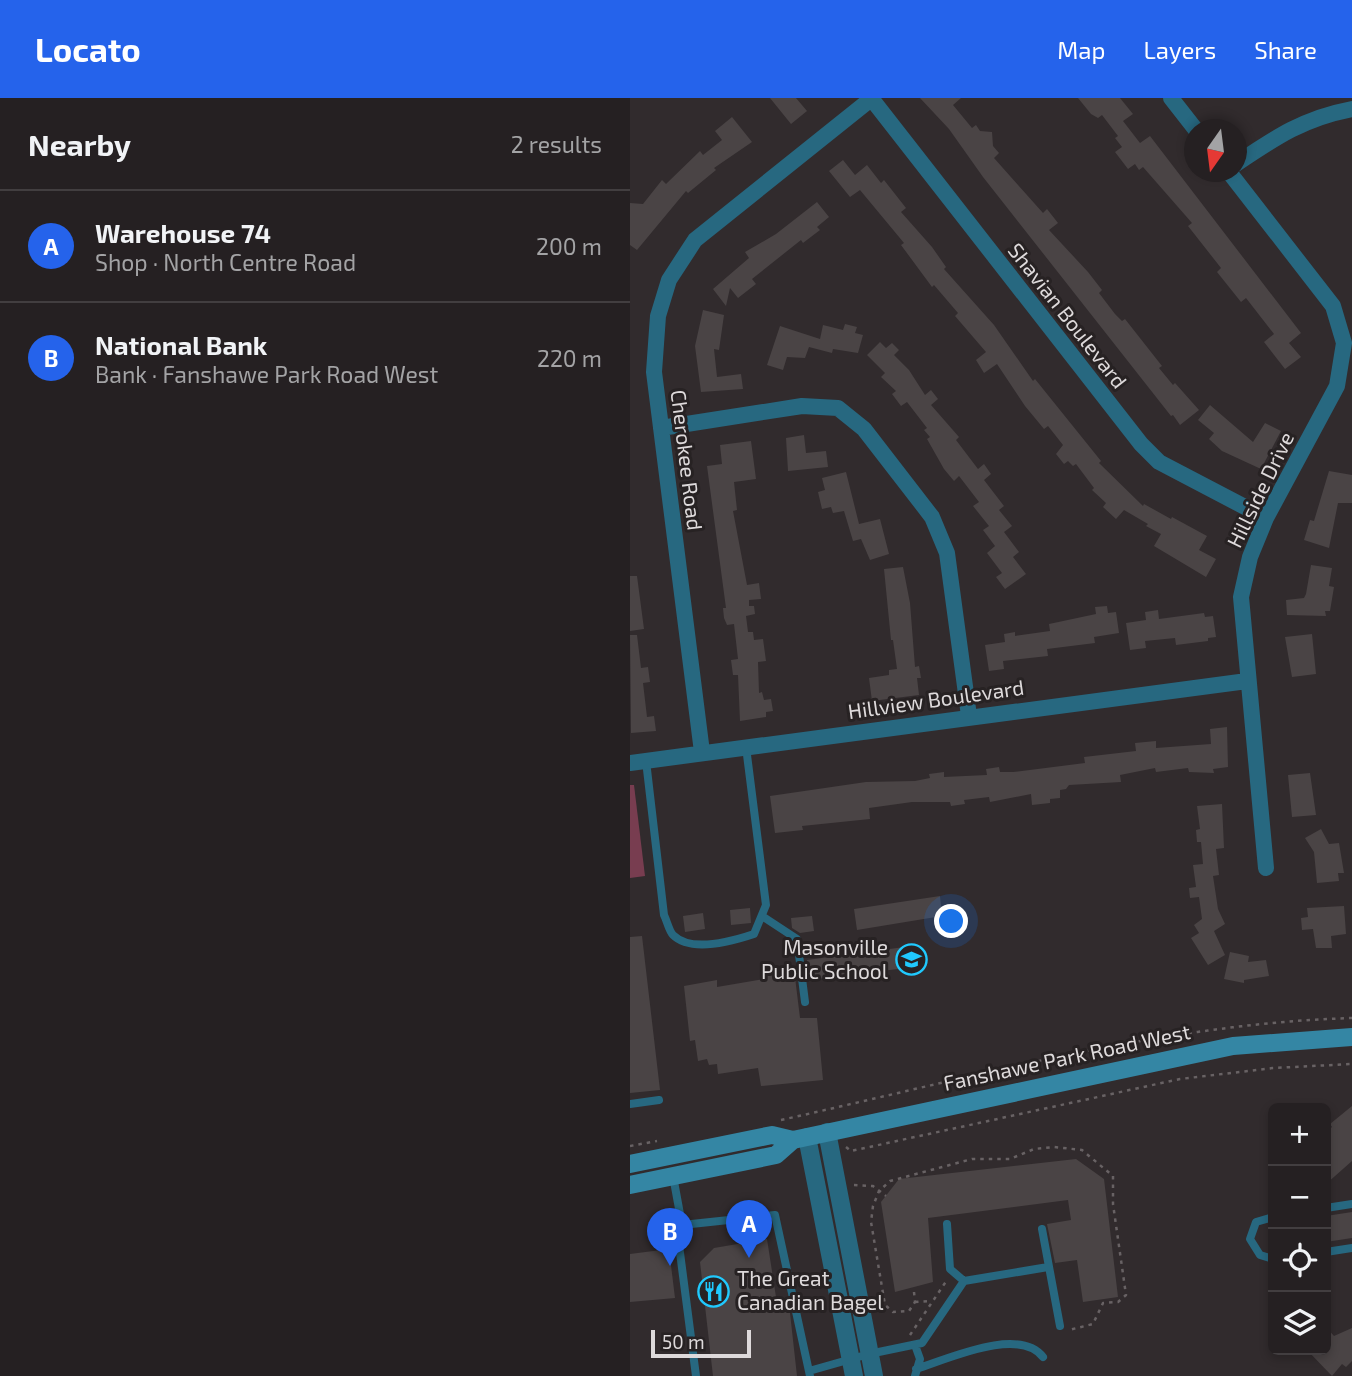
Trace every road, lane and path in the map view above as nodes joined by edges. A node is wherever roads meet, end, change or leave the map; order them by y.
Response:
1 (871, 98) edge
2 (1171, 98) edge
3 (1352, 109) edge
4 (1187, 119) edge
5 (1247, 157) edge
6 (1237, 182) edge
7 (661, 428) junction
8 (1266, 518) junction
9 (1247, 681) junction
10 (969, 716) junction
11 (746, 747) junction
12 (702, 752) junction
13 (638, 762) edge
14 (1266, 868) dead end
15 (762, 916) junction
16 (805, 1002) dead end
17 (1352, 1018) edge
18 (1352, 1037) edge
19 (1352, 1063) edge
20 (659, 1100) dead end
21 (630, 1104) edge
22 (770, 1123) dead end
23 (827, 1132) junction
24 (800, 1138) junction
25 (668, 1140) dead end
26 (630, 1146) edge
27 (630, 1164) edge
28 (673, 1176) junction
29 (630, 1185) edge
30 (850, 1186) dead end
31 (879, 1191) junction
32 (886, 1196) dead end
33 (1352, 1204) edge
34 (1331, 1207) edge
35 (1268, 1218) edge
36 (947, 1224) dead end
37 (682, 1225) junction
38 (1042, 1229) dead end
39 (1352, 1248) edge
40 (1331, 1251) edge
41 (1268, 1258) edge
42 (1048, 1267) junction
43 (947, 1280) dead end
44 (964, 1281) junction
45 (914, 1292) dead end
46 (931, 1301) junction
47 (915, 1302) junction
48 (1060, 1326) joint
49 (900, 1337) dead end
50 (915, 1345) junction
51 (869, 1354) junction
52 (1043, 1357) dead end
53 (852, 1367) edge
54 (915, 1372) edge
55 (810, 1373) edge
56 (695, 1376) edge
57 (874, 1376) edge

1 - 7 street, Cherokee Road
1 - 8 street, Shavian Boulevard
2 - 4 street
3 - 5 street
6 - 8 street, Hillside Drive
7 - 10 street
7 - 12 street, Cherokee Road
8 - 9 street, Hillside Drive
9 - 10 street, Hillview Boulevard
9 - 14 street, Hillside Drive
10 - 11 street, Hillview Boulevard
11 - 12 street, Hillview Boulevard
11 - 15 lane
12 - 13 street, Hillview Boulevard
13 - 15 lane
15 - 16 lane
17 - 22 path
18 - 23 main road, Fanshawe Park Road West
19 - 23 path
20 - 21 lane
23 - 24 main road, Fanshawe Park Road West
23 - 51 street
24 - 27 main road, Fanshawe Park Road West
24 - 28 main road, Fanshawe Park Road West
24 - 53 street
25 - 26 path
28 - 29 main road, Fanshawe Park Road West
28 - 37 lane
30 - 31 path
31 - 32 path
31 - 47 path
31 - 48 path
33 - 34 lane
35 - 41 lane
36 - 44 lane
37 - 55 lane
37 - 56 lane
38 - 42 lane
39 - 40 lane
42 - 44 lane
42 - 48 lane
43 - 46 path
44 - 50 lane
45 - 47 path
46 - 47 path
46 - 49 path
50 - 51 lane
50 - 54 lane
51 - 53 lane
51 - 57 street
52 - 54 lane
53 - 55 lane

